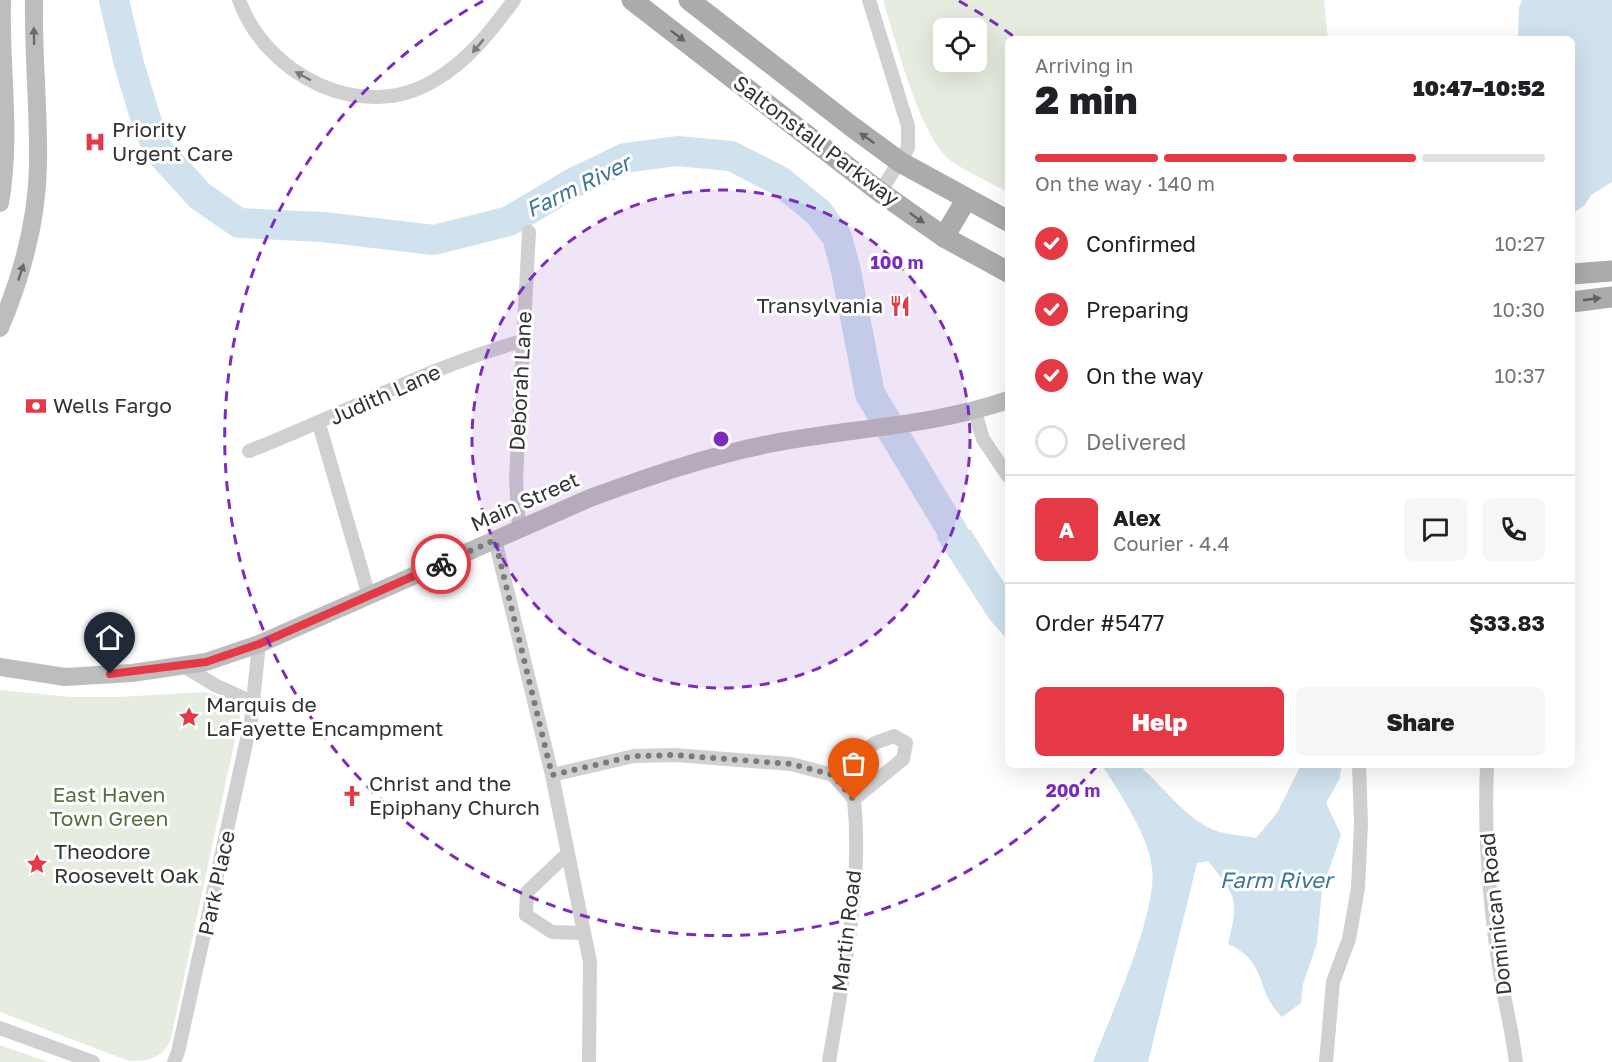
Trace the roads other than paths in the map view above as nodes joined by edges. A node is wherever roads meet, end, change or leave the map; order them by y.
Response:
1 (2, 0) edge
2 (34, 0) edge
3 (239, 0) edge
4 (514, 0) edge
5 (632, 0) edge
6 (689, 0) edge
7 (869, 0) edge
8 (900, 162) junction
9 (880, 192) junction
10 (966, 200) junction
11 (0, 203) edge
12 (1005, 220) edge
13 (529, 232) dead end
14 (944, 237) junction
15 (1005, 270) edge
16 (1612, 271) edge
17 (1575, 274) edge
18 (1612, 297) edge
19 (1575, 302) edge
20 (0, 328) edge
21 (522, 341) junction
22 (1005, 401) edge
23 (975, 412) junction
24 (319, 424) junction
25 (249, 451) dead end
26 (1005, 472) edge
27 (519, 529) junction
28 (495, 540) junction
29 (369, 596) junction
30 (259, 644) junction
31 (0, 667) edge
32 (185, 667) junction
33 (254, 703) junction
34 (1359, 768) edge
35 (1487, 768) edge
36 (552, 775) junction
37 (833, 775) junction
38 (854, 800) junction
39 (567, 855) junction
40 (582, 933) junction
41 (0, 1029) edge
42 (93, 1062) edge
43 (174, 1062) edge
44 (589, 1062) edge
45 (829, 1062) edge
46 (1326, 1062) edge
47 (1516, 1062) edge

1 - 11 main road
20 -> 2 main road
4 -> 3 street
5 -> 9 main road, Saltonstall Parkway
8 -> 6 main road, Saltonstall Parkway
7 - 8 street
8 - 9 street
8 - 10 main road, Saltonstall Parkway
9 -> 14 main road, Saltonstall Parkway
10 - 12 main road, Saltonstall Parkway
10 - 14 main road
13 - 21 street, Deborah Lane
14 - 15 main road, Saltonstall Parkway
16 - 17 main road
19 -> 18 main road
21 - 24 street, Judith Lane
21 - 27 street, Deborah Lane
22 - 23 main road, Main Street
23 - 26 street
23 - 27 main road, Main Street
24 - 25 street, Judith Lane
24 - 29 street
27 - 28 main road, Main Street
28 - 29 main road, Main Street
28 - 36 street
29 - 30 main road, Main Street
30 - 32 main road, Main Street
30 - 33 street, Park Place
31 - 32 main road, Main Street
32 - 33 street
33 - 43 street, Park Place
34 - 46 street
35 - 47 street, Dominican Road
36 - 37 street
36 - 39 street
37 - 38 street
37 - 38 street
38 - 45 street, Martin Road
39 - 40 street
39 - 40 street
40 - 44 street
41 - 42 street

